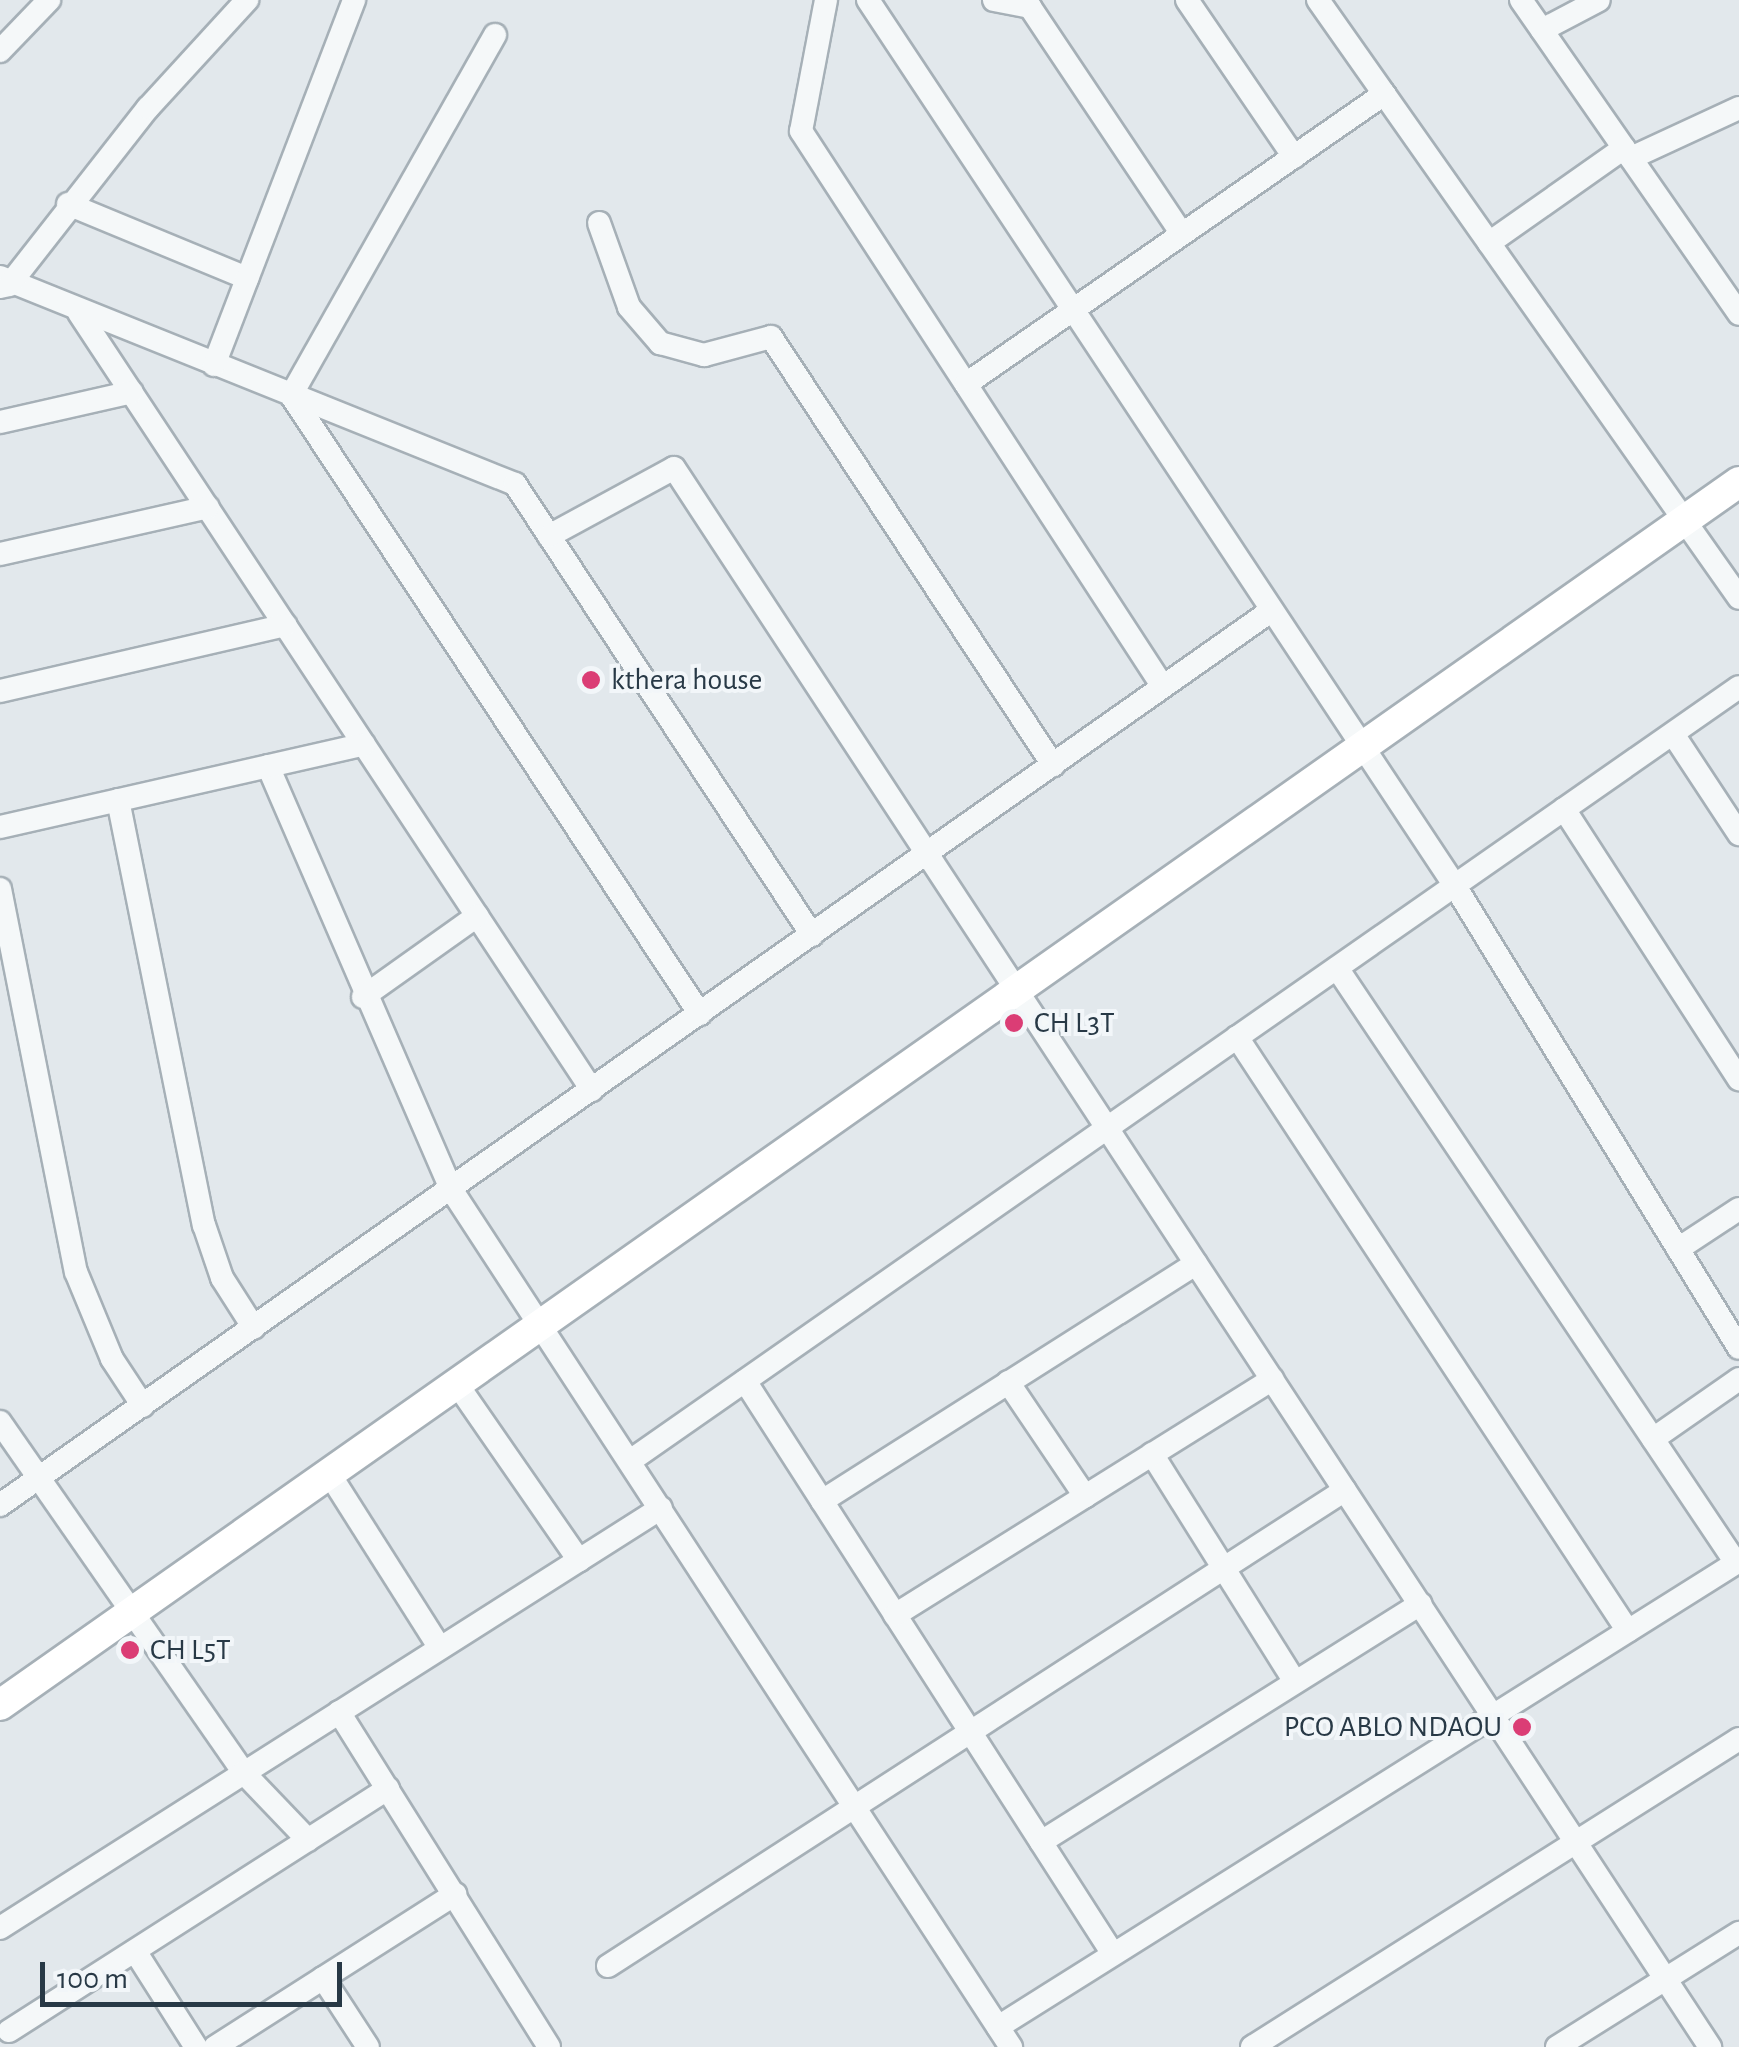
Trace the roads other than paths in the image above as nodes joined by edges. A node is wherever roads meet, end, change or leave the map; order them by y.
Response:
1 (49, 0) edge
2 (247, 0) edge
3 (354, 0) edge
4 (826, 0) edge
5 (868, 0) edge
6 (994, 0) edge
7 (1187, 0) edge
8 (1318, 0) edge
9 (1521, 0) edge
10 (1599, 0) edge
11 (1542, 30) junction
12 (495, 35) dead end
13 (0, 51) edge
14 (1384, 94) junction
15 (1739, 108) edge
16 (1627, 153) junction
17 (1294, 157) junction
18 (68, 204) junction
19 (599, 223) dead end
20 (1182, 234) junction
21 (1489, 243) junction
22 (247, 278) junction
23 (1729, 280) edge
24 (3, 283) edge
25 (1074, 310) junction
26 (80, 313) junction
27 (1739, 314) edge
28 (214, 366) junction
29 (966, 384) junction
30 (132, 392) junction
31 (291, 396) junction
32 (0, 422) edge
33 (1739, 482) edge
34 (208, 508) junction
35 (1682, 518) junction
36 (549, 536) junction
37 (0, 554) edge
38 (1739, 598) edge
39 (1272, 610) junction
40 (285, 624) junction
41 (1163, 687) junction
42 (1739, 688) edge
43 (0, 691) edge
44 (1673, 734) junction
45 (364, 744) junction
46 (1362, 746) junction
47 (1052, 765) junction
48 (268, 766) junction
49 (118, 800) junction
50 (1564, 809) junction
51 (0, 826) edge
52 (1739, 834) edge
53 (927, 854) junction
54 (1455, 886) junction
55 (0, 889) edge
56 (477, 916) junction
57 (812, 935) junction
58 (1337, 968) junction
59 (1017, 991) junction
60 (363, 997) junction
61 (700, 1014) junction
62 (1238, 1038) junction
63 (1739, 1079) edge
64 (592, 1090) junction
65 (1108, 1128) junction
66 (451, 1189) junction
67 (1739, 1209) edge
68 (1678, 1249) junction
69 (1196, 1264) junction
70 (254, 1328) junction
71 (543, 1328) junction
72 (1739, 1348) edge
73 (1739, 1378) edge
74 (1272, 1379) junction
75 (745, 1381) junction
76 (1008, 1382) junction
77 (459, 1388) junction
78 (143, 1406) junction
79 (0, 1422) edge
80 (1653, 1440) junction
81 (1152, 1454) junction
82 (630, 1462) junction
83 (332, 1478) junction
84 (39, 1480) junction
85 (1345, 1490) junction
86 (1085, 1496) junction
87 (822, 1500) junction
88 (0, 1506) edge
89 (660, 1508) junction
90 (579, 1560) junction
91 (1737, 1562) edge
92 (1224, 1568) junction
93 (1420, 1604) junction
94 (129, 1616) junction
95 (895, 1616) junction
96 (1628, 1631) junction
97 (440, 1648) junction
98 (1295, 1682) junction
99 (0, 1705) edge
100 (340, 1712) junction
101 (1493, 1716) junction
102 (970, 1732) junction
103 (1739, 1739) edge
104 (243, 1772) junction
105 (388, 1789) junction
106 (855, 1806) junction
107 (308, 1840) junction
108 (1041, 1842) junction
109 (1576, 1842) junction
110 (456, 1894) junction
111 (0, 1928) edge
112 (1739, 1933) edge
113 (135, 1951) junction
114 (1113, 1954) junction
115 (608, 1966) dead end
116 (324, 1978) junction
117 (1666, 1979) junction
118 (998, 2027) junction
119 (9, 2032) edge
120 (196, 2047) edge
121 (215, 2047) edge
122 (368, 2047) edge
123 (549, 2047) edge
124 (1011, 2047) edge
125 (1252, 2047) edge
126 (1557, 2047) edge
127 (1710, 2047) edge

1 - 13 street
2 - 18 street
3 - 22 street
4 - 29 street
5 - 25 street
6 - 20 street
7 - 17 street
8 - 14 street
9 - 11 street
10 - 11 street
11 - 16 street
12 - 31 street
14 - 17 street
14 - 21 street
15 - 16 street
16 - 21 street
16 - 23 street
17 - 20 street
18 - 22 street
18 - 24 street
19 - 47 street
20 - 25 street
21 - 35 street
22 - 28 street
23 - 27 street
24 - 26 street
25 - 29 street
25 - 39 street
26 - 28 street
26 - 30 street
28 - 31 street
29 - 41 street
30 - 32 street
30 - 34 street
31 - 36 street
31 - 61 street
33 - 35 street
34 - 37 street
34 - 40 street
35 - 38 street
35 - 46 street
36 - 53 street
36 - 57 street
39 - 41 street
39 - 46 street
40 - 43 street
40 - 45 street
41 - 47 street
42 - 44 street
44 - 50 street
44 - 52 street
45 - 48 street
45 - 56 street
46 - 54 street
46 - 59 street
47 - 53 street
48 - 49 street
48 - 60 street
49 - 51 street
49 - 70 street
50 - 54 street
50 - 63 street
53 - 57 street
53 - 59 street
54 - 58 street
54 - 68 street
55 - 78 street
56 - 60 street
56 - 64 street
57 - 61 street
58 - 62 street
58 - 80 street
59 - 65 street
59 - 71 street
60 - 66 street
61 - 64 street
62 - 65 street
62 - 96 street
64 - 66 street
65 - 69 street
65 - 75 street
66 - 70 street
66 - 71 street
67 - 68 street
68 - 72 street
69 - 74 street
69 - 76 street
70 - 78 street
71 - 77 street
71 - 82 street
73 - 80 street
74 - 81 street
74 - 85 street
75 - 82 street
75 - 87 street
76 - 86 street
76 - 87 street
77 - 83 street
77 - 90 street
78 - 84 street
79 - 84 street
80 - 91 street
81 - 86 street
81 - 92 street
82 - 89 street
83 - 94 street
83 - 97 street
84 - 88 street
84 - 94 street
85 - 92 street
85 - 93 street
86 - 95 street
87 - 95 street
89 - 90 street
89 - 106 street
90 - 97 street
91 - 96 street
92 - 98 street
92 - 102 street
93 - 98 street
93 - 101 street
94 - 99 street
94 - 104 street
95 - 102 street
96 - 101 street
97 - 100 street
98 - 108 street
100 - 104 street
100 - 105 street
101 - 109 street
101 - 114 street
102 - 106 street
102 - 108 street
103 - 109 street
104 - 107 street
104 - 111 street
105 - 107 street
105 - 110 street
106 - 115 street
106 - 118 street
107 - 113 street
108 - 114 street
109 - 117 street
109 - 125 street
110 - 116 street
110 - 123 street
112 - 117 street
113 - 119 street
113 - 120 street
114 - 118 street
116 - 121 street
116 - 122 street
117 - 126 street
117 - 127 street
118 - 124 street

